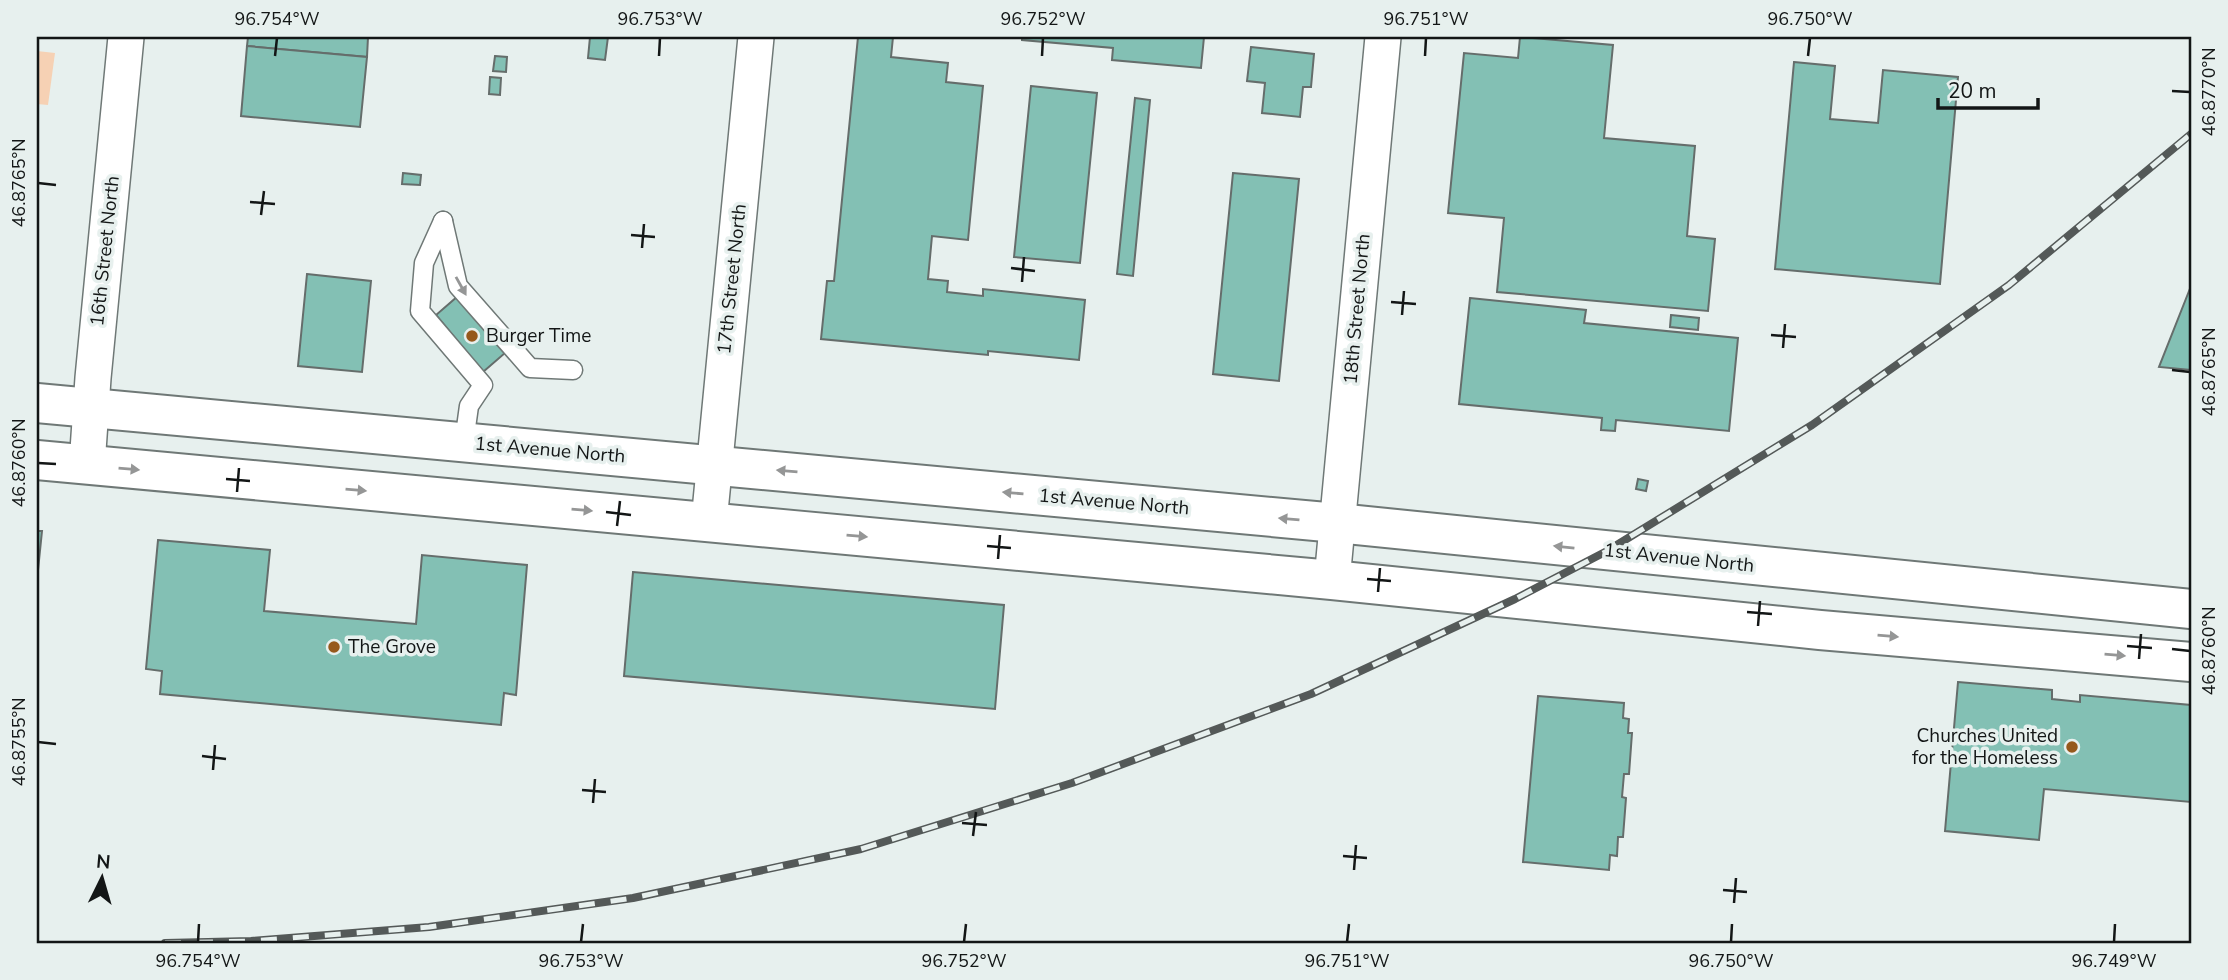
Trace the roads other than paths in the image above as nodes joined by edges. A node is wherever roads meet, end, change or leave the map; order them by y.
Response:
1 (126, 37) edge
2 (755, 37) edge
3 (1382, 37) edge
4 (573, 370) dead end
5 (37, 403) edge
6 (90, 408) junction
7 (464, 442) junction
8 (37, 460) edge
9 (87, 465) junction
10 (714, 465) junction
11 (709, 522) junction
12 (1337, 523) junction
13 (1826, 573) junction
14 (1332, 580) junction
15 (2108, 601) junction
16 (2191, 609) edge
17 (1820, 630) junction
18 (2191, 662) edge

1 - 6 street, 16th Street North
2 - 10 street, 17th Street North
3 - 12 street, 18th Street North
7 -> 4 lane
5 - 6 main road, 1st Avenue North
6 - 7 main road, 1st Avenue North
6 - 9 street, 16th Street North
7 - 10 main road, 1st Avenue North
8 - 9 main road
9 -> 11 main road
10 - 11 street, 17th Street North
12 -> 10 main road, 1st Avenue North
11 -> 14 main road
13 -> 12 main road, 1st Avenue North
12 - 14 street, 18th Street North
13 - 15 main road, 1st Avenue North
13 - 17 main road
14 - 17 main road
15 - 16 main road, 1st Avenue North
15 - 17 main road
17 -> 18 main road

